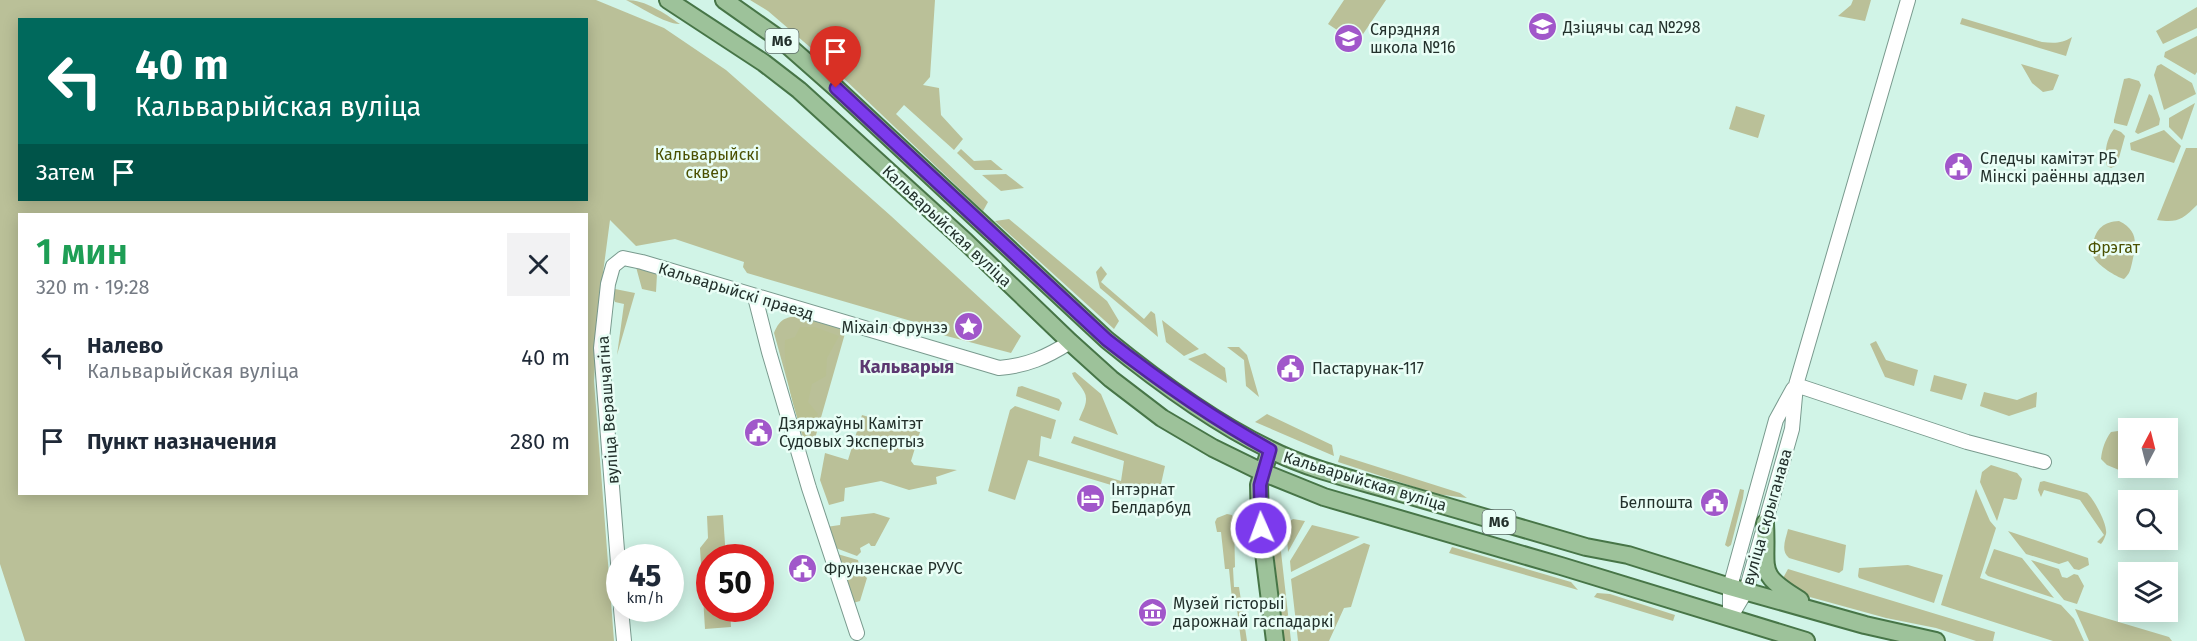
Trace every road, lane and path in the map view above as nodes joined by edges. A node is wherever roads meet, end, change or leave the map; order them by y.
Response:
1 (668, 0) edge
2 (724, 0) edge
3 (1908, 0) edge
4 (642, 262) joint
5 (755, 297) junction
6 (1087, 321) junction
7 (1070, 342) junction
8 (1796, 385) junction
9 (1270, 450) junction
10 (2044, 462) dead end
11 (1262, 472) junction
12 (1765, 523) junction
13 (617, 544) edge
14 (1738, 589) junction
15 (1817, 610) junction
16 (1730, 618) junction
17 (622, 622) edge
18 (857, 633) dead end
19 (624, 641) edge
20 (1275, 641) edge
21 (1806, 641) edge
22 (1934, 641) edge

1 - 7 main road, Кальварыйская вуліца / М6
2 - 6 main road, Кальварыйская вуліца / М6
3 - 8 street, вуліца Скрыганава
4 - 5 street, Кальварыйскі праезд
4 - 13 street, вуліца Верашчагіна
5 - 7 street, Кальварыйскі праезд
5 - 18 street
6 - 7 main road
6 - 9 main road, Кальварыйская вуліца / М6
7 - 11 main road, Кальварыйская вуліца / М6
8 - 10 street
8 - 12 street, вуліца Скрыганава
8 - 14 street, вуліца Скрыганава
9 - 11 main road
9 - 14 main road, Кальварыйская вуліца / М6
11 - 16 main road, Кальварыйская вуліца / М6
11 - 20 main road
12 - 14 street, вуліца Скрыганава
12 - 15 main road
14 - 15 main road, Кальварыйская вуліца / М6
14 - 16 street, вуліца Скрыганава
15 - 22 main road, Кальварыйская вуліца / М6
16 - 21 main road, Кальварыйская вуліца / М6
17 - 19 street

